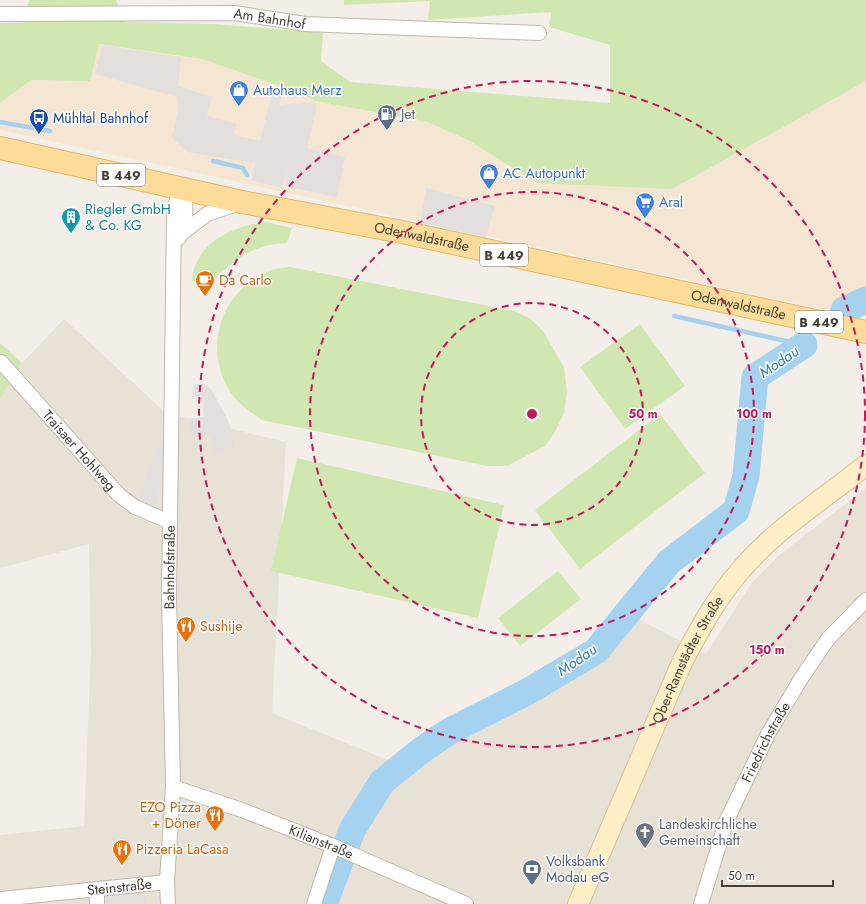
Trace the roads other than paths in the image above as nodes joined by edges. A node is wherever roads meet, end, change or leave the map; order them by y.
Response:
1 (0, 14) edge
2 (539, 33) dead end
3 (0, 148) edge
4 (179, 187) junction
5 (242, 202) junction
6 (181, 234) junction
7 (175, 254) junction
8 (866, 332) edge
9 (1, 362) dead end
10 (866, 466) edge
11 (170, 522) junction
12 (866, 600) edge
13 (173, 787) junction
14 (332, 846) junction
15 (167, 882) junction
16 (97, 890) junction
17 (0, 899) edge
18 (97, 904) edge
19 (168, 904) edge
20 (314, 904) edge
21 (466, 904) edge
22 (578, 904) edge
23 (701, 904) edge

1 - 2 street, Am Bahnhof
3 - 4 main road, Odenwaldstraße / B 449
4 - 5 main road, Odenwaldstraße / B 449
4 - 6 street, Bahnhofstraße
4 - 7 street, Bahnhofstraße
5 - 6 street
5 - 8 main road, Odenwaldstraße / B 449
6 - 7 street, Bahnhofstraße
7 - 11 street, Bahnhofstraße
9 - 11 street, Traisaer Hohlweg
10 - 22 main road, Ober-Ramstädter Straße
11 - 13 street, Bahnhofstraße
12 - 23 street, Friedrichstraße
13 - 14 street, Kilianstraße
13 - 15 street, Bahnhofstraße
14 - 20 street
14 - 21 street, Kilianstraße
15 - 16 street, Steinstraße
15 - 19 street, Bahnhofstraße
16 - 17 street, Steinstraße
16 - 18 street

